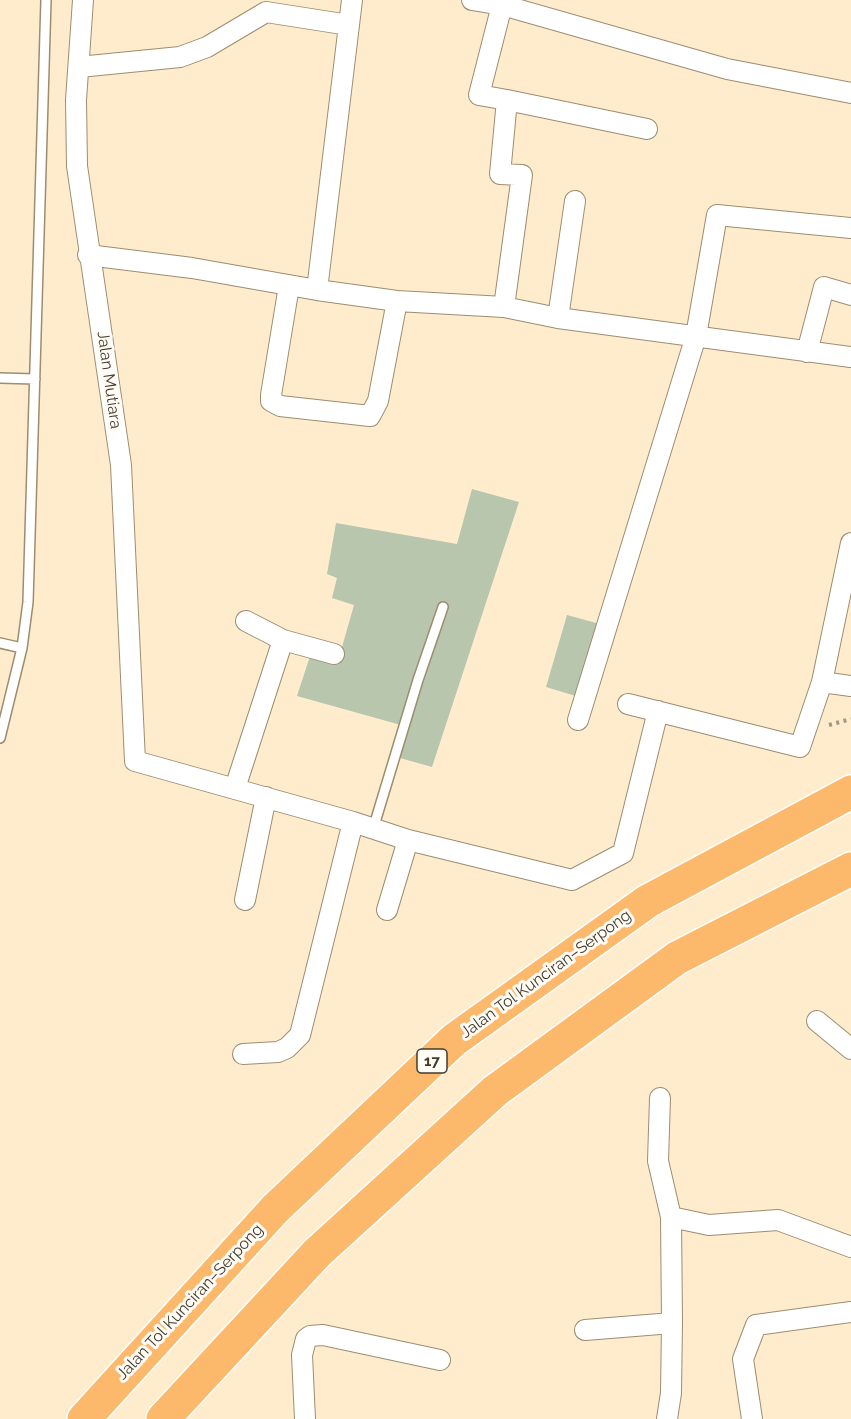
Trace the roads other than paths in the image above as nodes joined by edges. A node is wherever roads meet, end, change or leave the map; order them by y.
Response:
1 (46, 0) edge
2 (83, 0) edge
3 (352, 0) edge
4 (472, 0) edge
5 (502, 5) junction
6 (349, 25) junction
7 (80, 67) junction
8 (851, 93) edge
9 (507, 100) junction
10 (647, 129) dead end
11 (575, 201) dead end
12 (851, 228) edge
13 (88, 255) junction
14 (289, 286) junction
15 (317, 290) junction
16 (851, 295) edge
17 (397, 301) junction
18 (504, 307) junction
19 (558, 318) junction
20 (696, 336) junction
21 (807, 352) junction
22 (851, 357) edge
23 (0, 378) edge
24 (35, 379) junction
25 (850, 554) edge
26 (442, 607) dead end
27 (246, 621) dead end
28 (283, 640) junction
29 (0, 643) edge
30 (22, 648) junction
31 (334, 654) dead end
32 (822, 682) junction
33 (851, 686) edge
34 (628, 704) dead end
35 (658, 711) junction
36 (578, 720) dead end
37 (0, 738) edge
38 (235, 788) junction
39 (851, 792) edge
40 (266, 797) junction
41 (353, 822) junction
42 (373, 829) junction
43 (408, 840) junction
44 (851, 869) edge
45 (244, 900) dead end
46 (387, 910) dead end
47 (817, 1021) dead end
48 (851, 1049) edge
49 (243, 1054) dead end
50 (660, 1098) dead end
51 (671, 1217) junction
52 (851, 1247) edge
53 (851, 1312) edge
54 (672, 1323) junction
55 (585, 1330) dead end
56 (440, 1360) dead end
57 (84, 1419) edge
58 (163, 1419) edge
59 (305, 1419) edge
60 (667, 1419) edge
61 (752, 1419) edge

1 - 24 lane
2 - 7 street, Jalan Mutiara
3 - 6 street
4 - 5 street
5 - 8 street
5 - 9 street
6 - 7 street
6 - 15 street
7 - 13 street, Jalan Mutiara
9 - 10 street
9 - 18 street
11 - 19 street
12 - 20 street
13 - 14 street
13 - 38 street, Jalan Mutiara
14 - 15 street
14 - 17 street
15 - 17 street
16 - 21 street
17 - 18 street
18 - 19 street
19 - 20 street
20 - 21 street
20 - 36 street
21 - 22 street
23 - 24 lane
24 - 30 lane
25 - 32 street
26 - 42 lane
27 - 28 street
28 - 31 street
28 - 38 street
29 - 30 lane
30 - 37 lane
32 - 33 street
32 - 35 street
34 - 35 street
35 - 43 street
38 - 40 street
39 - 57 highway, Jalan Tol Kunciran–Serpong / 17
40 - 41 street
40 - 45 street
41 - 42 street
41 - 49 street
42 - 43 street
43 - 46 street
44 - 58 highway
47 - 48 street
50 - 51 street
51 - 52 street
51 - 54 street
53 - 61 street
54 - 55 street
54 - 60 street
56 - 59 street

